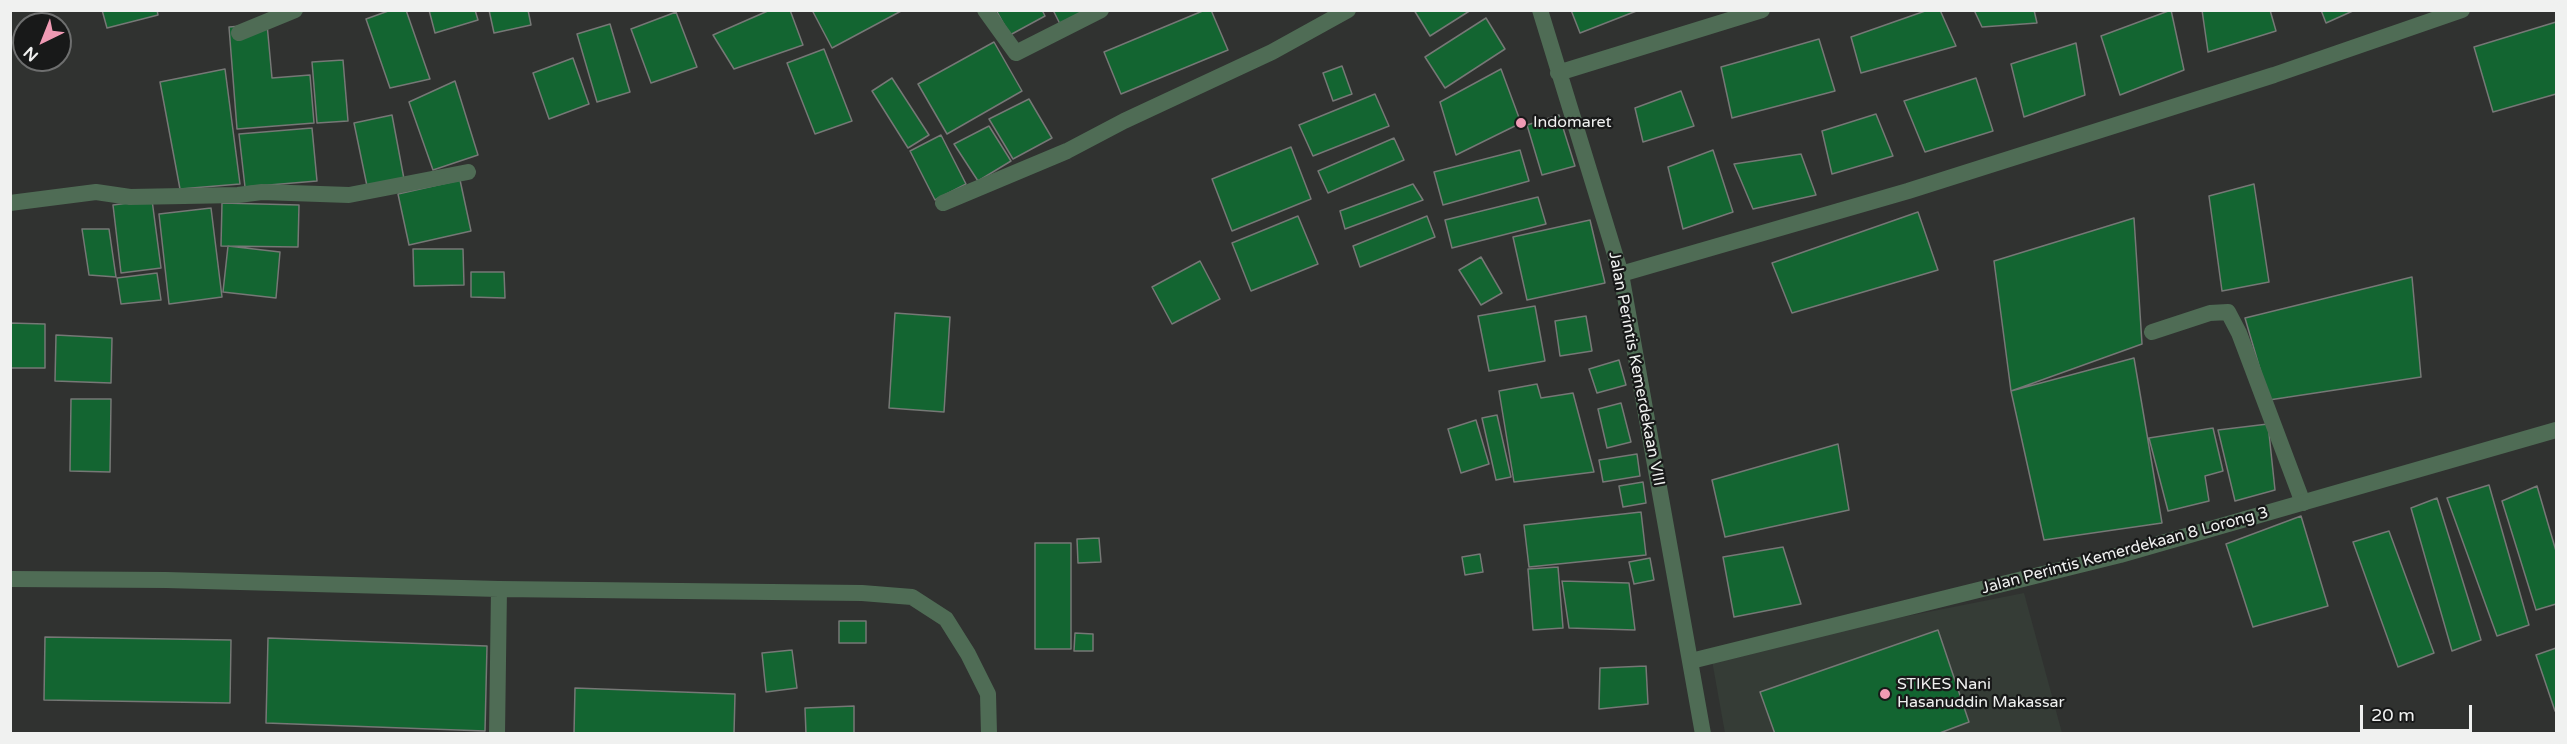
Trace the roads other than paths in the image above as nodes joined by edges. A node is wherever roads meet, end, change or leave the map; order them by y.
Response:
1 (295, 10) edge
2 (985, 10) edge
3 (1101, 10) edge
4 (1348, 10) edge
5 (1540, 10) edge
6 (1762, 10) edge
7 (2462, 10) edge
8 (2422, 17) edge
9 (239, 33) dead end
10 (1558, 73) junction
11 (468, 172) dead end
12 (10, 203) edge
13 (943, 204) dead end
14 (1621, 274) junction
15 (2152, 332) dead end
16 (2556, 430) edge
17 (2303, 503) junction
18 (10, 579) edge
19 (499, 589) junction
20 (1691, 661) junction
21 (497, 734) edge
22 (989, 734) edge
23 (1702, 734) edge

1 - 9 street
2 - 3 street
4 - 13 street
5 - 10 street, Jalan Perintis Kemerdekaan VIII
6 - 10 street
7 - 8 street
8 - 14 street
10 - 14 street, Jalan Perintis Kemerdekaan VIII
11 - 12 street
14 - 20 street, Jalan Perintis Kemerdekaan VIII
15 - 17 street
16 - 17 street, Jalan Perintis Kemerdekaan 8 Lorong 3
17 - 20 street, Jalan Perintis Kemerdekaan 8 Lorong 3
18 - 19 street
19 - 21 street
19 - 22 street
20 - 23 street, Jalan Perintis Kemerdekaan VIII

